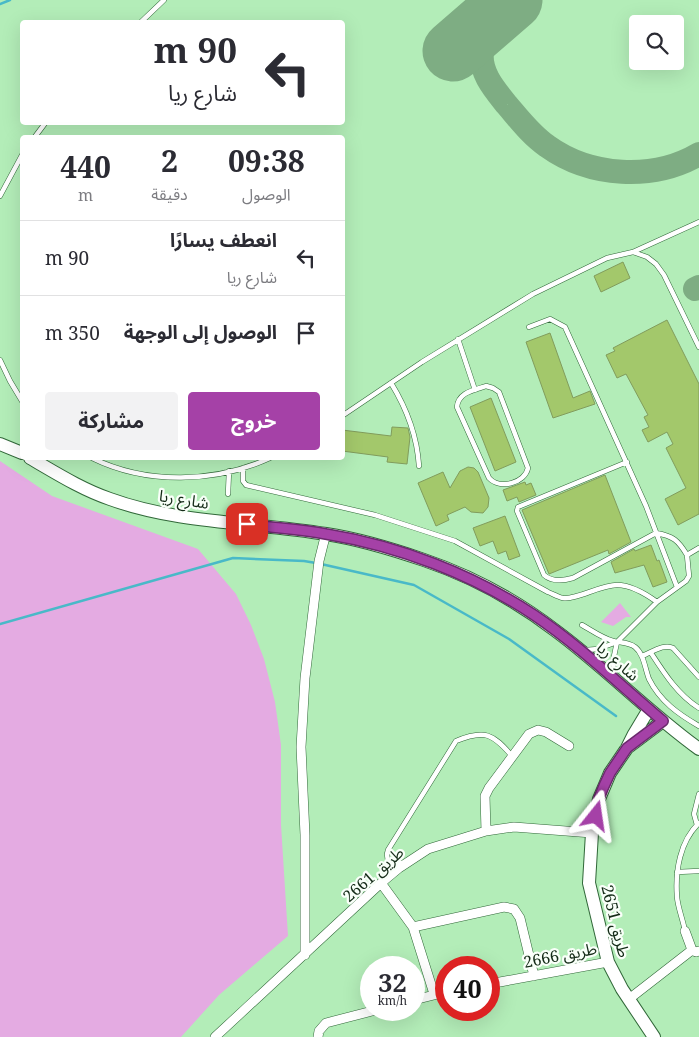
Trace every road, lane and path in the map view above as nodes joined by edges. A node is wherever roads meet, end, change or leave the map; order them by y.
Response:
1 (164, 0) edge
2 (143, 20) edge
3 (20, 159) edge
4 (0, 196) edge
5 (699, 222) edge
6 (633, 252) junction
7 (529, 327) dead end
8 (458, 339) junction
9 (699, 347) edge
10 (0, 360) edge
11 (391, 383) junction
12 (475, 390) junction
13 (20, 398) edge
14 (345, 414) edge
15 (0, 433) edge
16 (0, 444) edge
17 (20, 451) edge
18 (33, 460) edge
19 (97, 460) edge
20 (265, 460) edge
21 (627, 462) junction
22 (419, 466) dead end
23 (243, 468) junction
24 (229, 471) junction
25 (228, 494) dead end
26 (656, 533) junction
27 (326, 534) junction
28 (699, 548) edge
29 (687, 555) junction
30 (677, 588) junction
31 (658, 602) junction
32 (582, 625) dead end
33 (616, 642) junction
34 (579, 649) junction
35 (651, 653) junction
36 (642, 656) junction
37 (699, 676) edge
38 (615, 681) junction
39 (699, 708) edge
40 (649, 710) junction
41 (663, 721) junction
42 (699, 726) edge
43 (569, 746) dead end
44 (627, 748) junction
45 (699, 749) edge
46 (512, 756) junction
47 (699, 794) edge
48 (698, 824) edge
49 (486, 831) junction
50 (592, 833) junction
51 (408, 862) junction
52 (699, 871) edge
53 (677, 872) junction
54 (381, 883) junction
55 (413, 927) junction
56 (686, 931) joint
57 (696, 951) edge
58 (305, 955) junction
59 (608, 962) junction
60 (534, 976) junction
61 (500, 982) edge
62 (434, 994) joint
63 (425, 997) edge
64 (629, 999) junction
65 (360, 1014) edge
66 (651, 1036) edge
67 (215, 1037) edge
68 (318, 1037) edge

1 - 2 lane
3 - 4 lane
5 - 6 lane
6 - 8 lane
6 - 9 lane
7 - 21 lane
8 - 11 lane
8 - 12 lane
10 - 13 lane
11 - 14 lane
11 - 22 lane
12 - 12 lane
15 - 17 main road
16 - 17 main road
18 - 27 main road, شارع ريا
19 - 24 lane
20 - 23 lane
21 - 26 lane
21 - 26 lane
23 - 24 lane
23 - 31 lane
24 - 25 lane
26 - 29 lane
26 - 30 lane
27 - 34 main road, شارع ريا
27 - 58 street
28 - 29 lane
29 - 30 lane
30 - 31 lane
31 - 33 lane
32 - 33 lane
33 - 34 lane
33 - 36 lane
33 - 38 lane
34 - 38 main road, شارع ريا
35 - 36 lane
35 - 37 lane
35 - 39 lane
36 - 42 lane
38 - 40 main road, شارع ريا
40 - 41 main road, شارع ريا
40 - 44 main road, طريق 2651
41 - 44 main road, طريق 2651
41 - 45 main road, شارع ريا
43 - 46 street
44 - 50 main road, طريق 2651
46 - 49 street
46 - 51 lane
47 - 48 lane
48 - 53 lane
49 - 50 street, طريق 2661
49 - 51 street, طريق 2661
50 - 59 main road, طريق 2651
51 - 54 street, طريق 2661
52 - 53 lane
53 - 56 lane
54 - 55 street
54 - 58 street, طريق 2661
55 - 60 street
55 - 62 street
56 - 57 street
57 - 64 street
58 - 67 street, طريق 2661
59 - 60 street, طريق 2666
59 - 64 main road, طريق 2651
60 - 61 street, طريق 2666
62 - 63 street
64 - 66 main road, طريق 2651
65 - 68 street

